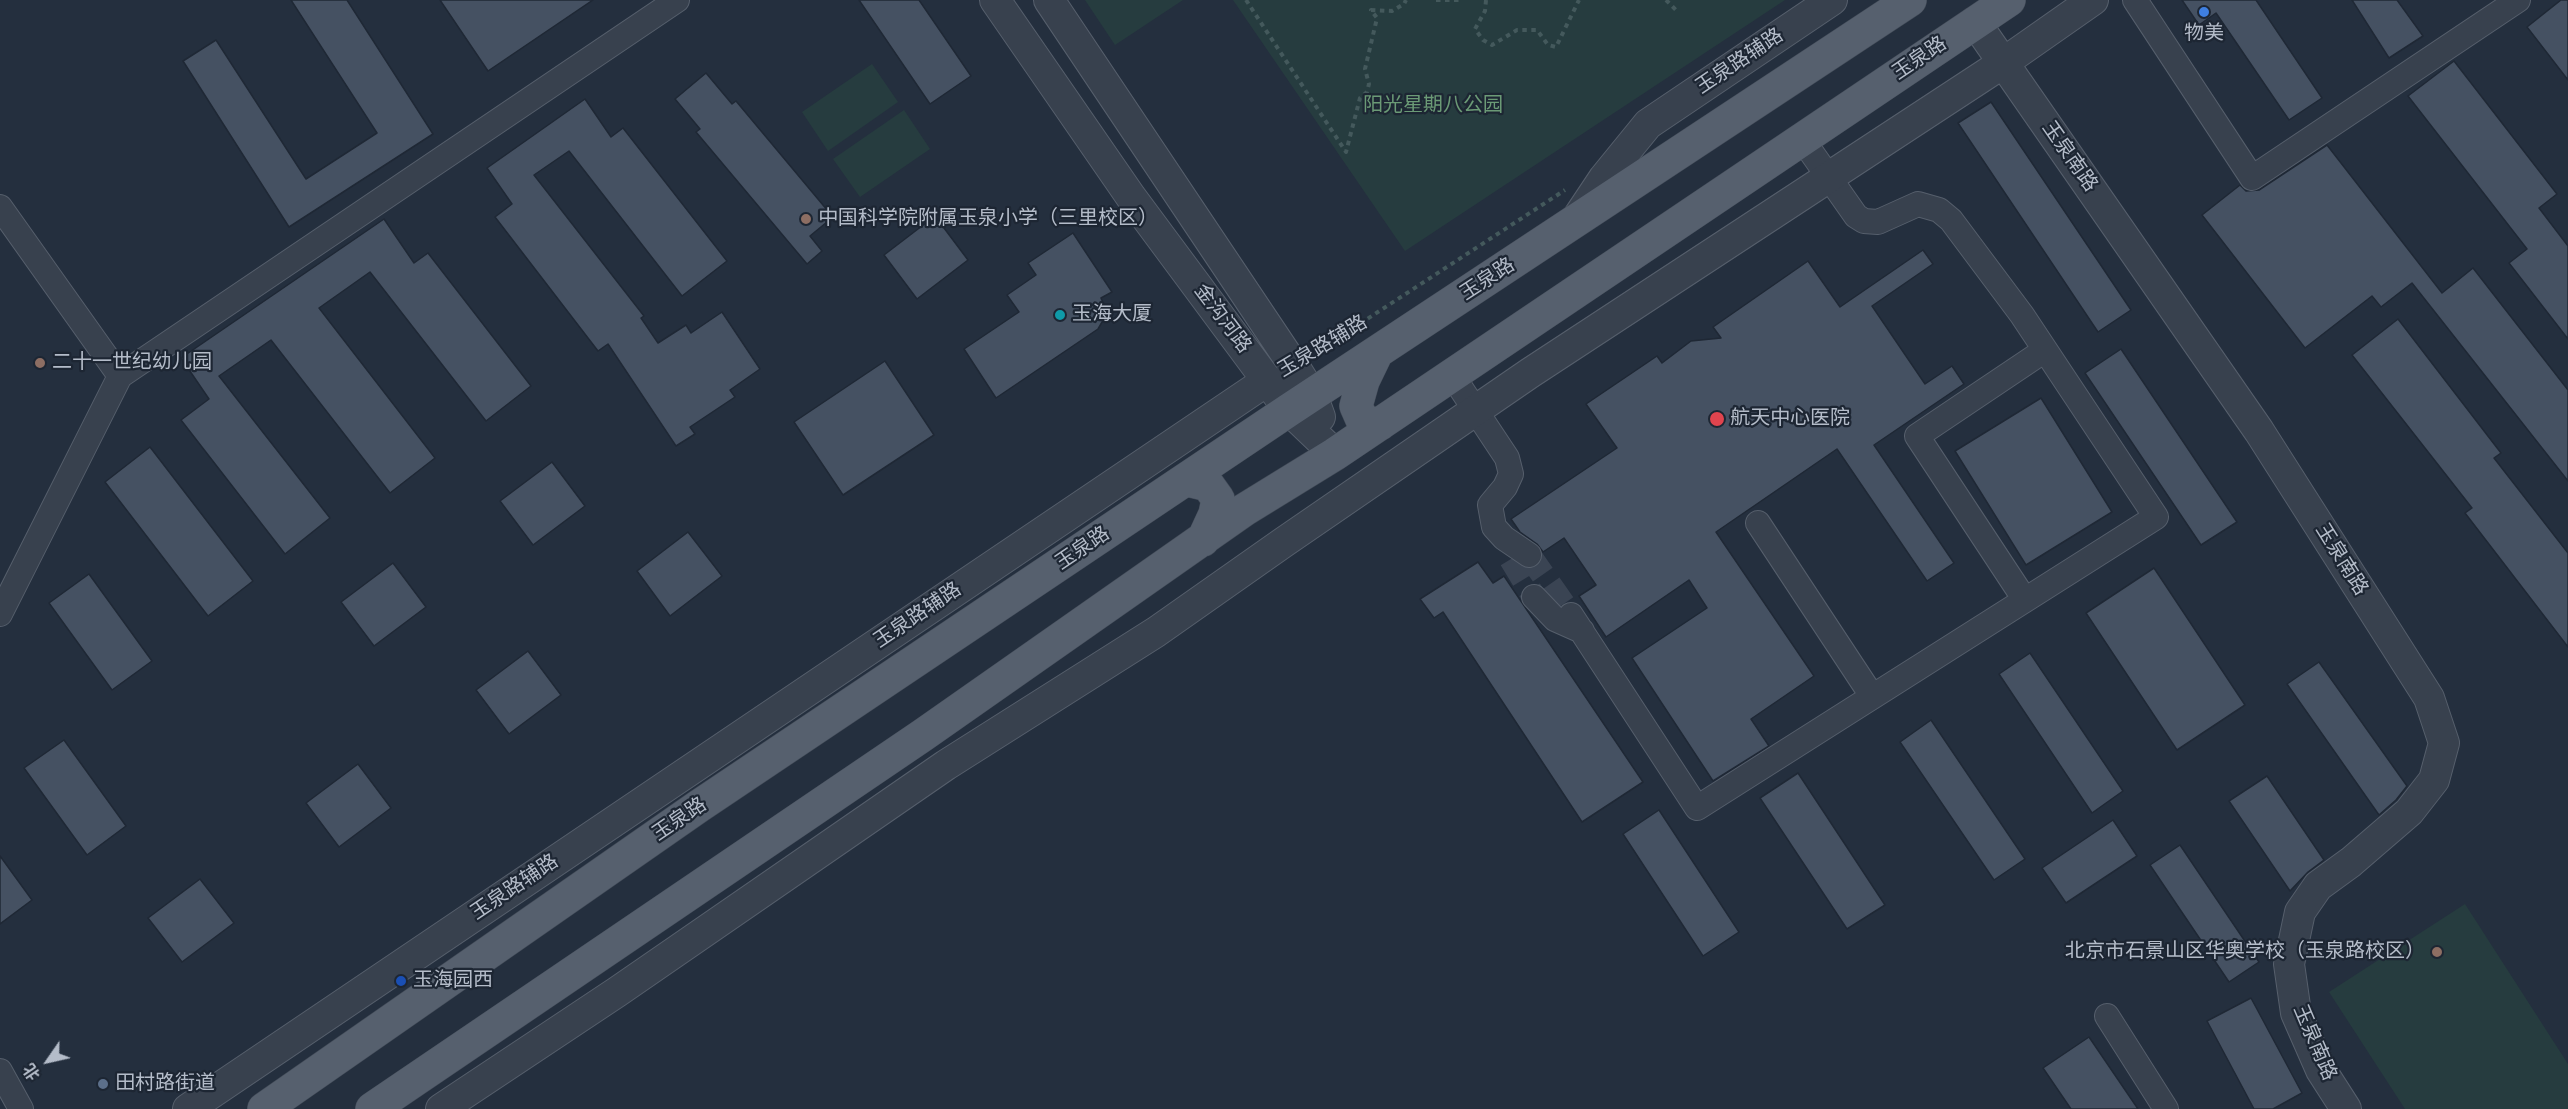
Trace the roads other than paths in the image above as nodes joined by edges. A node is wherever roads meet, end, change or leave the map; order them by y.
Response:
1 (677, 0) edge
2 (995, 0) edge
3 (1048, 0) edge
4 (1832, 0) edge
5 (1911, 0) edge
6 (2009, 0) edge
7 (2093, 0) edge
8 (2135, 0) edge
9 (2518, 0) edge
10 (1975, 22) junction
11 (2003, 63) junction
12 (1802, 139) junction
13 (1829, 177) junction
14 (0, 207) edge
15 (1574, 224) junction
16 (2044, 350) junction
17 (1376, 354) junction
18 (1452, 375) junction
19 (120, 376) junction
20 (1268, 380) junction
21 (1300, 403) junction
22 (1476, 411) junction
23 (1380, 424) junction
24 (1335, 454) junction
25 (1187, 480) junction
26 (1758, 523) dead end
27 (1203, 540) junction
28 (1515, 551) tunnel mouth
29 (1534, 597) tunnel mouth
30 (2025, 600) junction
31 (0, 614) edge
32 (1872, 696) junction
33 (923, 735) junction
34 (699, 806) junction
35 (863, 822) junction
36 (588, 838) junction
37 (2107, 1016) dead end
38 (508, 1065) junction
39 (0, 1071) edge
40 (315, 1073) junction
41 (412, 1082) junction
42 (21, 1109) edge
43 (188, 1109) edge
44 (264, 1109) edge
45 (286, 1109) edge
46 (372, 1109) edge
47 (441, 1109) edge
48 (2166, 1109) edge
49 (2346, 1109) edge

1 - 19 street
2 - 20 street, 金沟河路
3 - 21 street, 金沟河路
4 - 15 street, 玉泉路辅路
5 - 15 main road, 玉泉路
6 - 10 main road, 玉泉路
7 - 11 street
8 - 9 street
10 - 11 street, 玉泉南路
10 - 12 main road, 玉泉路
11 - 13 street
11 - 49 street, 玉泉南路
12 - 13 street
12 - 18 main road, 玉泉路
13 - 16 street
13 - 22 street
14 - 19 street
15 - 17 main road, 玉泉路
16 - 30 street
16 - 30 street
17 - 21 main road, 玉泉路
17 - 23 main road
18 - 22 street
18 - 23 main road, 玉泉路
19 - 31 street
20 - 21 street, 金沟河路
20 - 36 street, 玉泉路辅路
21 - 24 street, 金沟河路
21 - 25 main road, 玉泉路
22 - 28 street
22 - 35 street
23 - 24 main road, 玉泉路
24 - 27 main road, 玉泉路
25 - 27 main road
25 - 34 main road, 玉泉路
26 - 32 street
27 - 33 main road, 玉泉路
29 - 32 street
30 - 32 street
33 - 35 street
33 - 41 main road, 玉泉路
34 - 36 street
34 - 40 main road, 玉泉路
35 - 38 street
36 - 43 street, 玉泉路辅路
37 - 48 street
38 - 41 street
38 - 47 street
39 - 42 street
40 - 44 main road, 玉泉路
40 - 45 main road
41 - 46 main road, 玉泉路

